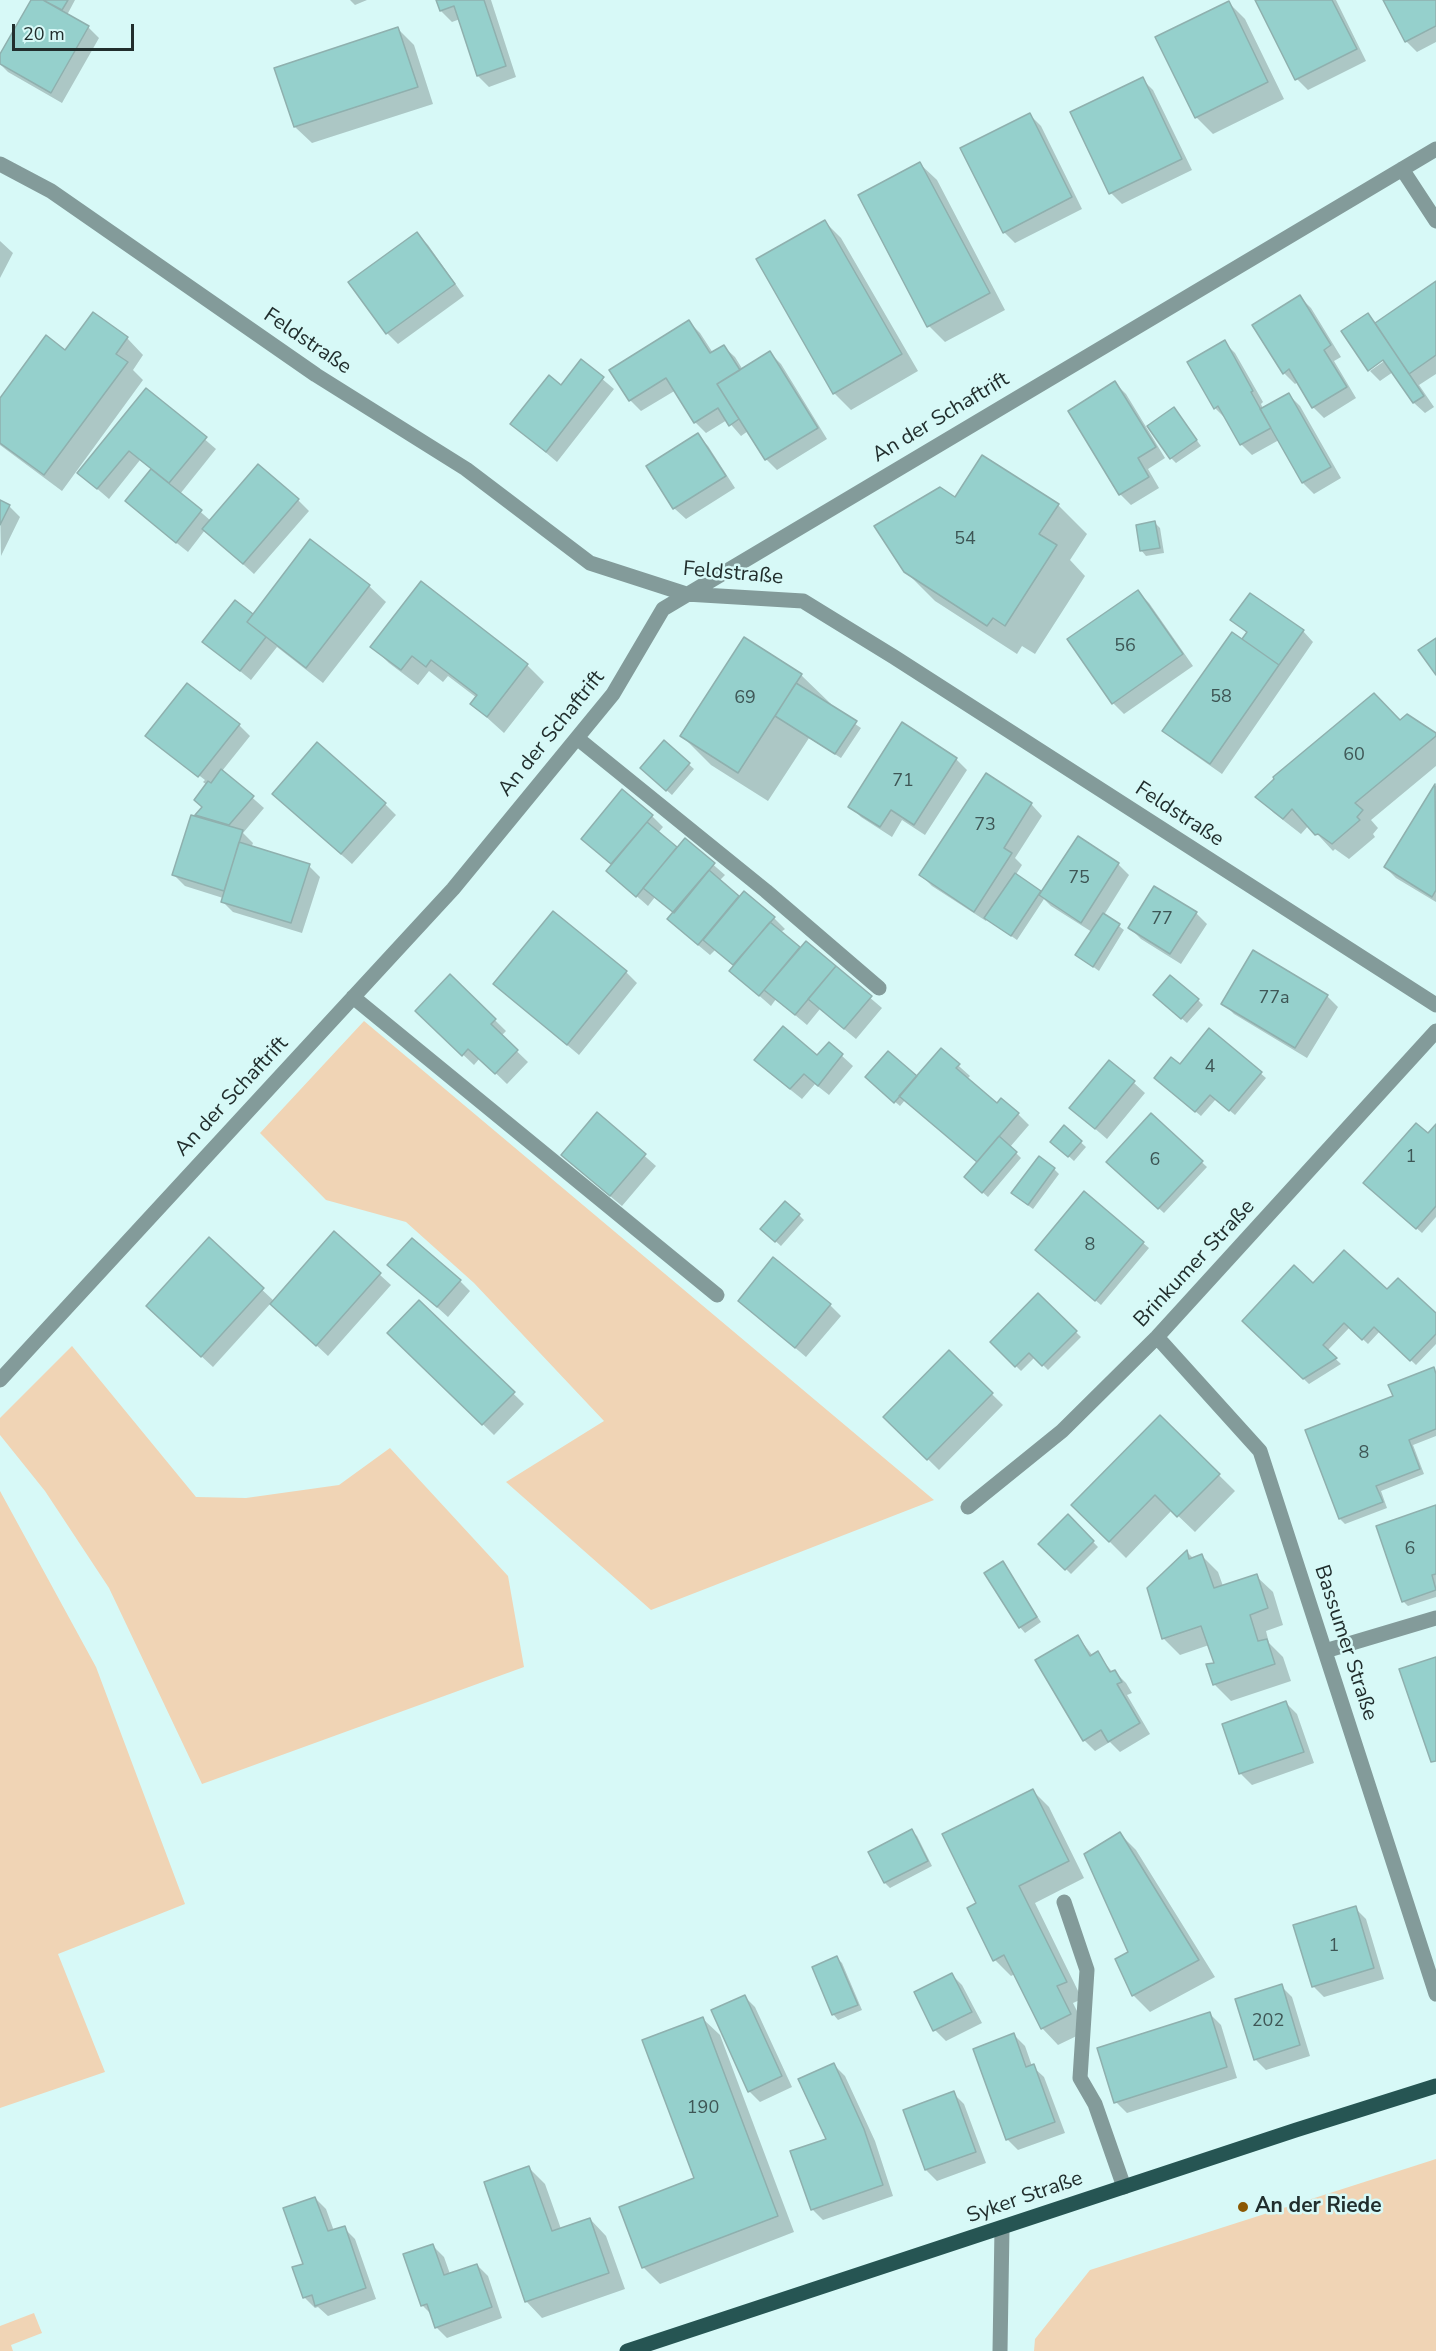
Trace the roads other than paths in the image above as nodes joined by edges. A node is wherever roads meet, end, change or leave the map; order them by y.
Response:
1 (1436, 149) edge
2 (0, 165) edge
3 (1402, 169) junction
4 (1436, 221) edge
5 (686, 594) junction
6 (577, 738) junction
7 (879, 988) dead end
8 (353, 998) junction
9 (1436, 1005) edge
10 (1436, 1031) edge
11 (717, 1295) dead end
12 (1157, 1337) junction
13 (0, 1380) edge
14 (968, 1507) dead end
15 (1436, 1618) edge
16 (1325, 1651) junction
17 (1064, 1902) dead end
18 (1436, 1994) edge
19 (1436, 2086) edge
20 (1124, 2187) junction
21 (1002, 2228) junction
22 (627, 2351) edge
23 (1000, 2351) edge

1 - 3 street, An der Schaftrift
2 - 5 street, Feldstraße
3 - 4 street
3 - 5 street, An der Schaftrift
5 - 6 street, An der Schaftrift
5 - 9 street, Feldstraße
6 - 7 street
6 - 8 street, An der Schaftrift
8 - 11 street
8 - 13 street, An der Schaftrift
10 - 12 street, Brinkumer Straße
12 - 14 street, Brinkumer Straße
12 - 16 street, Bassumer Straße
15 - 16 street
16 - 18 street, Bassumer Straße
17 - 20 street
19 - 20 main road, Syker Straße
20 - 21 main road, Syker Straße
21 - 22 main road, Syker Straße
21 - 23 street

